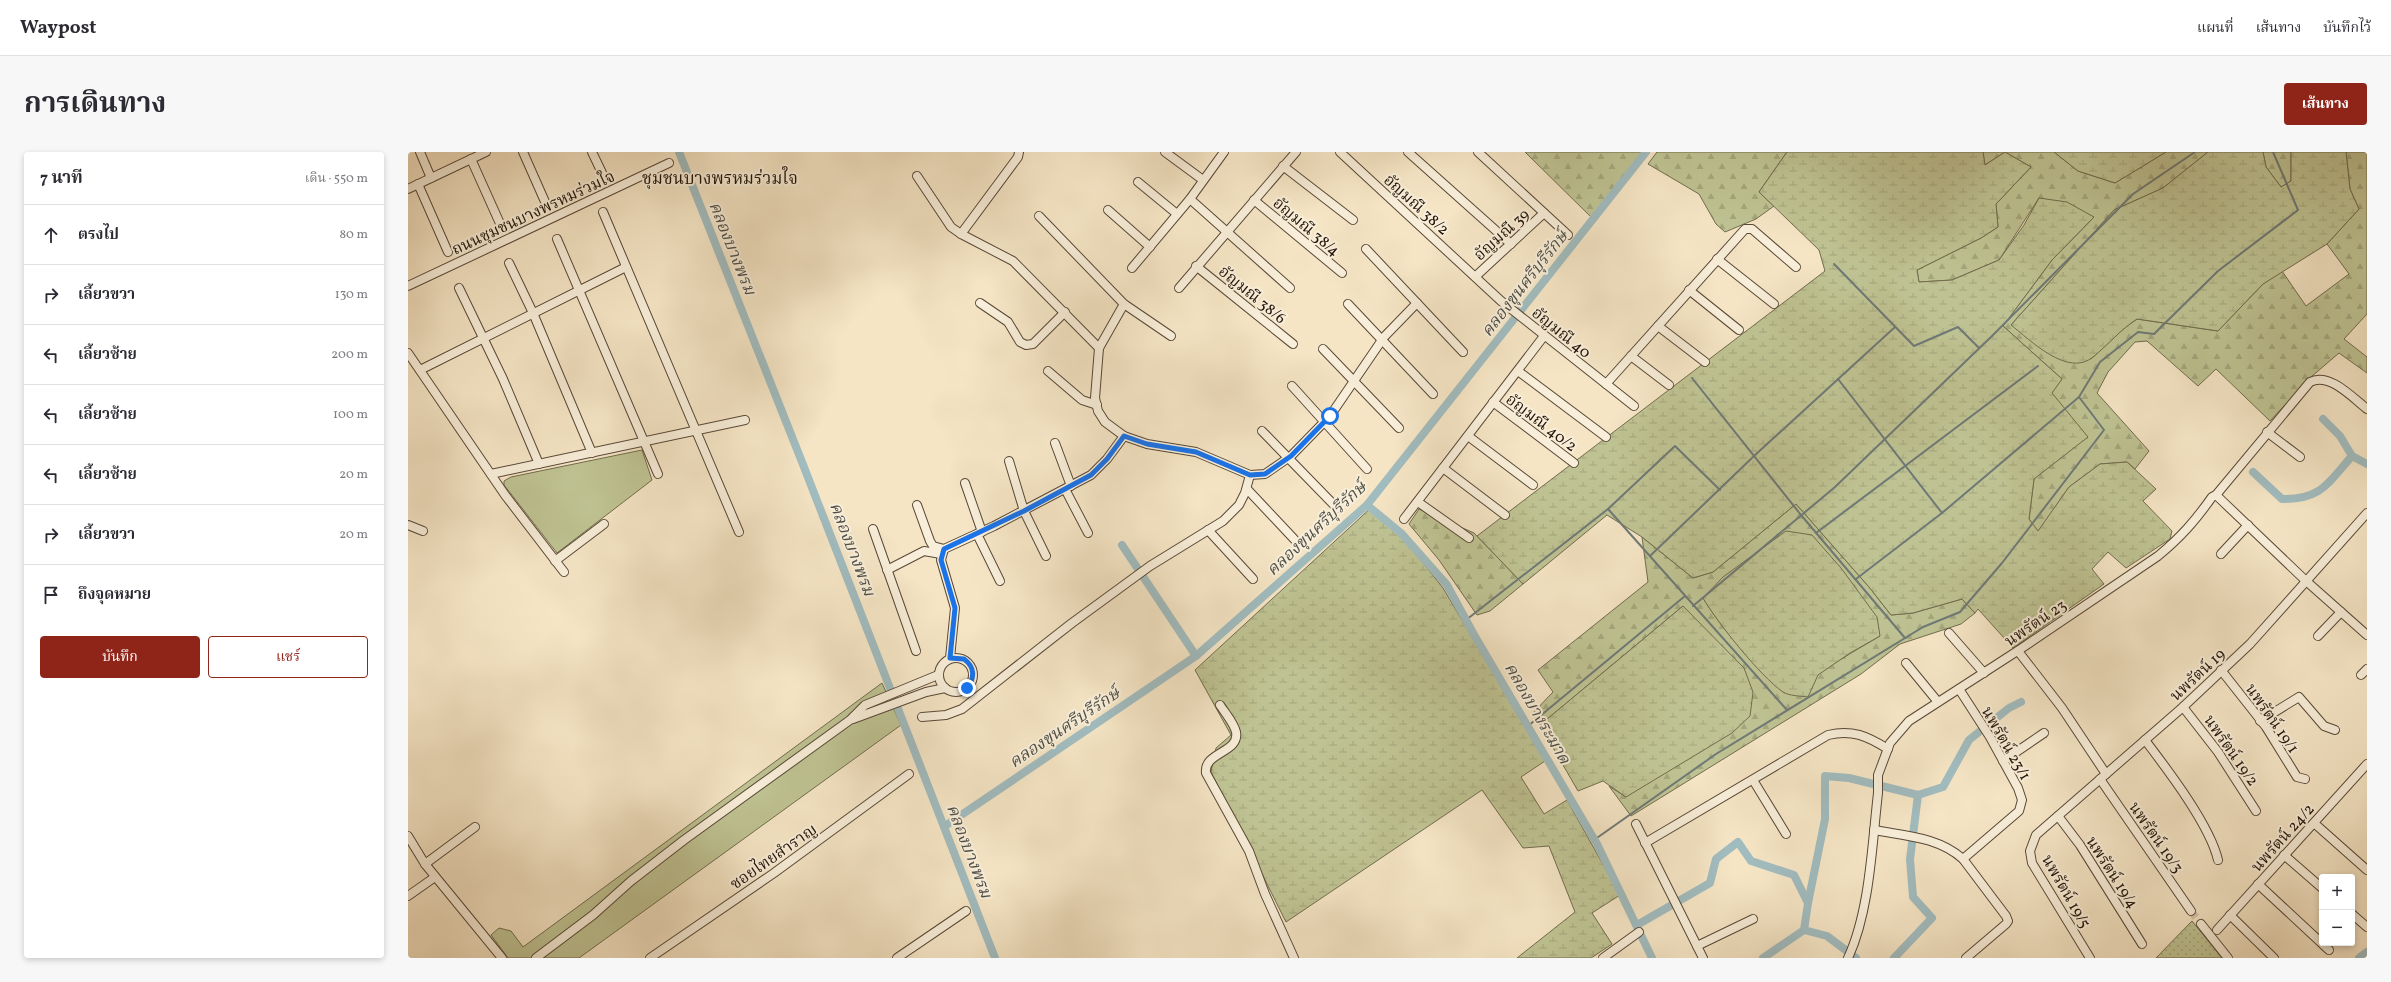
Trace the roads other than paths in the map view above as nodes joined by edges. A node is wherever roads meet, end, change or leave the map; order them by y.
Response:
1 (420, 152) edge
2 (486, 152) edge
3 (522, 152) edge
4 (592, 152) edge
5 (1019, 152) edge
6 (1165, 152) edge
7 (1224, 152) edge
8 (1296, 152) edge
9 (1340, 152) edge
10 (1408, 152) edge
11 (1478, 152) edge
12 (474, 156) edge
13 (669, 162) dead end
14 (1283, 166) junction
15 (603, 175) dead end
16 (917, 176) dead end
17 (432, 178) junction
18 (1203, 180) junction
19 (1138, 182) dead end
20 (418, 184) junction
21 (408, 189) edge
22 (1190, 199) junction
23 (1254, 200) junction
24 (546, 204) dead end
25 (1108, 210) dead end
26 (603, 212) dead end
27 (1544, 213) junction
28 (1177, 214) junction
29 (1039, 216) dead end
30 (1353, 220) dead end
31 (502, 228) dead end
32 (1226, 233) junction
33 (961, 234) junction
34 (1568, 236) dead end
35 (558, 239) dead end
36 (1511, 244) junction
37 (1150, 247) junction
38 (1366, 249) dead end
39 (448, 252) dead end
40 (1717, 259) junction
41 (509, 264) dead end
42 (1196, 266) junction
43 (626, 267) junction
44 (1796, 267) dead end
45 (1132, 268) dead end
46 (1342, 273) dead end
47 (1476, 276) junction
48 (408, 286) edge
49 (459, 288) dead end
50 (1178, 288) dead end
51 (1290, 288) dead end
52 (579, 290) junction
53 (1689, 290) junction
54 (980, 303) dead end
55 (1417, 303) junction
56 (1124, 304) junction
57 (1348, 304) dead end
58 (1774, 304) dead end
59 (1065, 312) junction
60 (533, 313) junction
61 (1658, 326) junction
62 (1740, 330) dead end
63 (1541, 334) junction
64 (1171, 336) dead end
65 (483, 338) junction
66 (1382, 340) junction
67 (1293, 344) dead end
68 (1099, 348) junction
69 (1323, 349) dead end
70 (1463, 352) dead end
71 (408, 353) edge
72 (1631, 356) junction
73 (1705, 362) dead end
74 (420, 370) junction
75 (1518, 370) junction
76 (1048, 371) dead end
77 (1354, 381) junction
78 (1606, 384) junction
79 (1669, 385) dead end
80 (1292, 386) dead end
81 (1433, 394) dead end
82 (1493, 402) junction
83 (1097, 405) junction
84 (1634, 406) dead end
85 (2367, 408) edge
86 (745, 420) dead end
87 (1324, 422) junction
88 (1399, 428) dead end
89 (696, 430) junction
90 (1262, 431) dead end
91 (2267, 432) junction
92 (1124, 436) junction
93 (1468, 436) junction
94 (1606, 437) dead end
95 (644, 442) junction
96 (1055, 443) dead end
97 (592, 453) junction
98 (2300, 457) dead end
99 (1288, 458) junction
100 (1009, 461) dead end
101 (1574, 463) dead end
102 (539, 464) junction
103 (1443, 468) junction
104 (1367, 469) dead end
105 (491, 474) junction
106 (658, 474) dead end
107 (1250, 475) junction
108 (965, 483) dead end
109 (1533, 485) dead end
110 (1068, 488) junction
111 (1246, 489) junction
112 (2216, 495) junction
113 (1418, 502) junction
114 (917, 505) dead end
115 (1337, 508) dead end
116 (1024, 511) junction
117 (1505, 515) dead end
118 (2366, 515) edge
119 (1404, 519) dead end
120 (604, 524) dead end
121 (408, 525) edge
122 (2248, 525) junction
123 (873, 529) dead end
124 (1208, 530) junction
125 (423, 531) dead end
126 (739, 532) dead end
127 (979, 533) junction
128 (1088, 533) dead end
129 (1469, 538) dead end
130 (1294, 539) dead end
131 (943, 552) junction
132 (2221, 554) dead end
133 (1046, 556) dead end
134 (555, 561) junction
135 (887, 570) junction
136 (564, 572) dead end
137 (1253, 578) dead end
138 (1000, 580) dead end
139 (2305, 580) junction
140 (2341, 612) junction
141 (1949, 633) dead end
142 (2318, 636) dead end
143 (2367, 636) edge
144 (916, 651) dead end
145 (2018, 651) junction
146 (950, 658) junction
147 (1906, 663) dead end
148 (2367, 669) edge
149 (2221, 670) junction
150 (1984, 673) junction
151 (938, 676) junction
152 (2361, 676) dead end
153 (944, 688) junction
154 (1959, 690) junction
155 (1938, 702) junction
156 (1220, 705) dead end
157 (2183, 707) junction
158 (922, 717) dead end
159 (850, 720) junction
160 (2260, 720) junction
161 (2335, 730) dead end
162 (2044, 733) dead end
163 (2145, 740) junction
164 (1888, 749) junction
165 (2003, 761) junction
166 (2367, 764) edge
167 (909, 774) dead end
168 (2103, 776) junction
169 (2305, 779) dead end
170 (1753, 780) junction
171 (2256, 811) dead end
172 (2058, 816) junction
173 (2314, 823) junction
174 (1636, 824) dead end
175 (475, 827) dead end
176 (1874, 830) junction
177 (1786, 834) dead end
178 (2036, 835) joint
179 (408, 836) edge
180 (1645, 843) junction
181 (2284, 855) junction
182 (1963, 859) junction
183 (2218, 860) dead end
184 (425, 864) junction
185 (2367, 870) edge
186 (435, 877) junction
187 (2258, 884) junction
188 (2319, 885) edge
189 (408, 896) edge
190 (966, 911) dead end
191 (2191, 911) tunnel mouth
192 (2230, 915) junction
193 (2355, 917) edge
194 (1753, 919) dead end
195 (2201, 924) tunnel mouth
196 (2367, 927) edge
197 (2217, 930) dead end
198 (1639, 932) dead end
199 (2142, 944) dead end
200 (1697, 946) junction
201 (2330, 950) dead end
202 (502, 958) edge
203 (536, 958) edge
204 (650, 958) edge
205 (897, 958) edge
206 (1294, 958) edge
207 (1603, 958) edge
208 (1703, 958) edge
209 (1848, 958) edge
210 (1966, 958) edge
211 (2090, 958) edge
212 (2228, 958) edge
213 (2274, 958) edge

1 - 17 street
2 - 12 street
3 - 24 street
4 - 15 street
5 - 33 street
6 - 18 street
7 - 18 street
8 - 14 street
9 - 47 street, อัญมณี 38/2
10 - 36 street
11 - 27 street
12 - 17 street
12 - 31 street
13 - 48 street, ถนนชุมชนบางพรหมร่วมใจ
14 - 23 street
14 - 30 street
16 - 33 street
17 - 20 street
18 - 22 street
19 - 28 street
20 - 21 street
20 - 39 street
22 - 28 street
22 - 32 street
23 - 32 street
23 - 46 street, อัญมณี 38/4
25 - 37 street
26 - 43 street
27 - 34 street
27 - 36 street, อัญมณี 39
28 - 37 street
29 - 56 street
32 - 42 street
32 - 51 street
33 - 59 street
35 - 52 street
36 - 47 street, อัญมณี 39
37 - 45 street
38 - 55 street
40 - 44 street
40 - 53 street
40 - 58 street
41 - 60 street
42 - 50 street
42 - 67 street, อัญมณี 38/6
43 - 52 street
43 - 89 street
47 - 63 street, อัญมณี 40
49 - 65 street
52 - 60 street
52 - 95 street
53 - 61 street
53 - 62 street
54 - 59 street
55 - 66 street
55 - 70 street
56 - 64 street
56 - 68 street
57 - 66 street
59 - 68 street
60 - 65 street
60 - 97 street
61 - 72 street
61 - 73 street
63 - 75 street
63 - 78 street, อัญมณี 40
65 - 74 street
65 - 102 street
66 - 77 street
66 - 81 street
68 - 83 street
69 - 77 street
71 - 74 street
72 - 78 street
72 - 79 street
74 - 105 street
75 - 82 street
75 - 94 street
76 - 83 street
77 - 87 street
77 - 88 street
78 - 84 street, อัญมณี 40
80 - 87 street
82 - 93 street
82 - 101 street, อัญมณี 40/2
83 - 92 street
85 - 91 street, นพรัตน์ 23
86 - 89 street
87 - 99 street
87 - 104 street
89 - 95 street
89 - 126 street
90 - 99 street
91 - 98 street
91 - 112 street, นพรัตน์ 23
92 - 107 street
92 - 110 street
93 - 103 street
93 - 109 street
95 - 97 street
95 - 106 street
96 - 110 street
97 - 102 street
99 - 107 street
99 - 115 street
100 - 116 street
102 - 105 street
103 - 113 street
103 - 117 street
105 - 134 street
107 - 111 street
108 - 127 street
110 - 116 street
110 - 128 street
111 - 124 street
111 - 130 street
112 - 122 street
112 - 145 street, นพรัตน์ 23
113 - 119 street
113 - 129 street
114 - 131 street
116 - 127 street
116 - 133 street
118 - 139 street, นพรัตน์ 19
120 - 134 street
121 - 125 street
122 - 132 street
122 - 139 street
123 - 135 street
124 - 137 street
124 - 158 street
127 - 131 street
127 - 138 street
131 - 135 street
131 - 146 street
134 - 136 street
135 - 144 street
139 - 140 street
139 - 149 street, นพรัตน์ 19
140 - 142 street
140 - 143 street
141 - 150 street
145 - 150 street, นพรัตน์ 23
145 - 168 street, นพรัตน์ 19/3
146 - 151 street
146 - 153 street
147 - 155 street
148 - 152 street
149 - 157 street, นพรัตน์ 19
149 - 160 street, นพรัตน์ 19/1
150 - 154 street, นพรัตน์ 23
151 - 153 street
151 - 159 street
153 - 159 street
154 - 155 street, นพรัตน์ 23
154 - 165 street, นพรัตน์ 23/1
155 - 164 street, นพรัตน์ 23
156 - 206 street
157 - 163 street, นพรัตน์ 19
157 - 171 street, นพรัตน์ 19/2
159 - 203 street
160 - 161 street
160 - 169 street, นพรัตน์ 19/1
162 - 165 street
163 - 168 street, นพรัตน์ 19
163 - 183 street
164 - 170 street
164 - 176 street, นพรัตน์ 23
165 - 182 street, นพรัตน์ 23/1
166 - 173 street, นพรัตน์ 24/2
167 - 204 street, ซอยไทยสำราญ
168 - 172 street, นพรัตน์ 19
168 - 191 street, นพรัตน์ 19/3
170 - 177 street
170 - 180 street
172 - 178 street, นพรัตน์ 19
172 - 199 street, นพรัตน์ 19/4
173 - 181 street, นพรัตน์ 24/2
173 - 185 street
174 - 180 street
175 - 184 street
176 - 182 street
176 - 209 street
178 - 211 street, นพรัตน์ 19/5
179 - 184 street
180 - 200 street
181 - 187 street, นพรัตน์ 24/2
181 - 188 street
182 - 210 street
184 - 186 street
186 - 189 street
186 - 202 street
187 - 192 street, นพรัตน์ 24/2
187 - 201 street
190 - 205 street
192 - 197 street, นพรัตน์ 24/2
192 - 213 street
193 - 196 street
194 - 200 street
195 - 212 street
198 - 207 street
200 - 208 street

